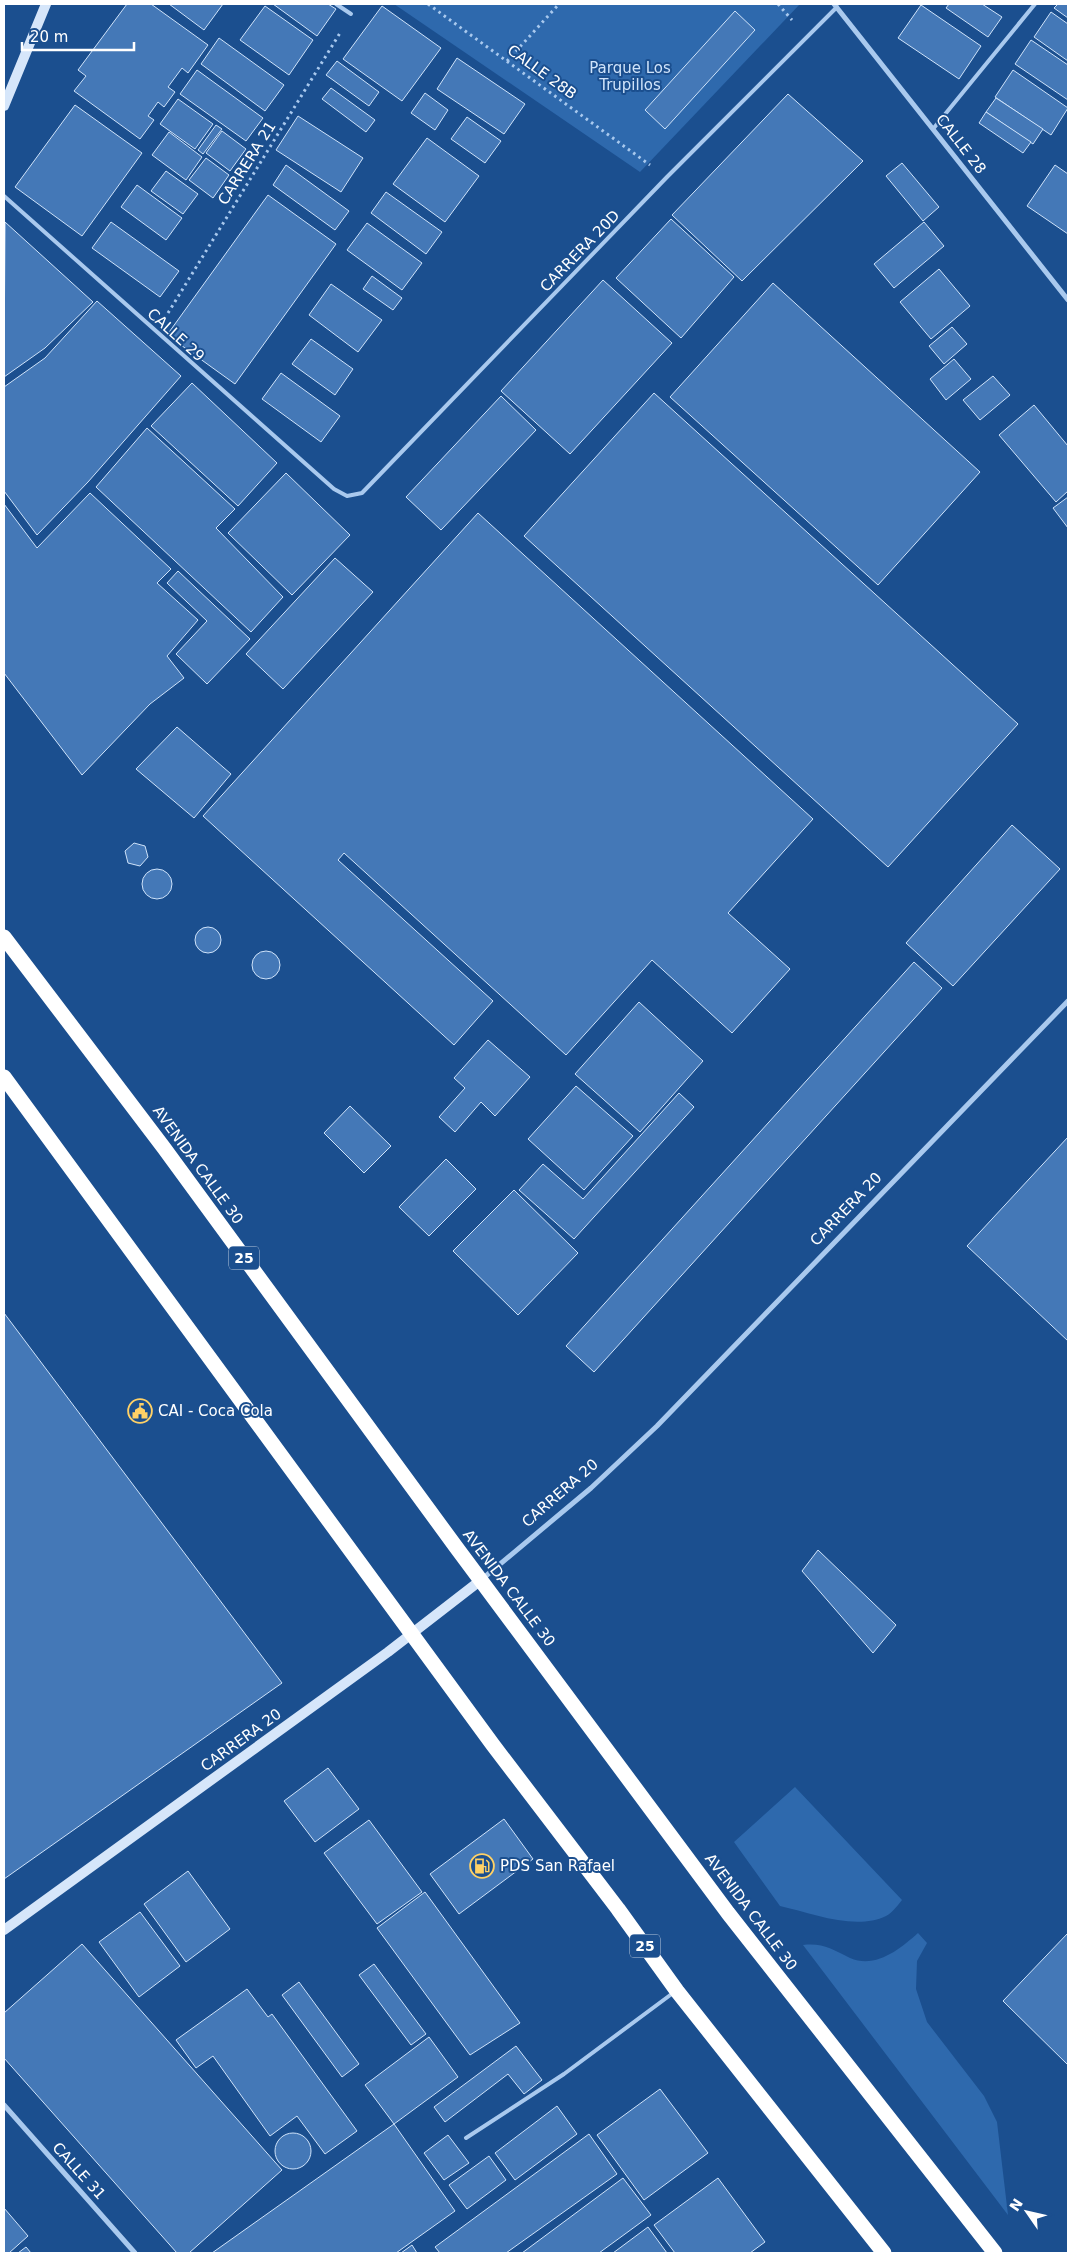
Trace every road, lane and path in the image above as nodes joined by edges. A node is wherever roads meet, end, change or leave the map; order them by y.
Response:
1 (46, 4) edge
2 (336, 4) edge
3 (428, 4) edge
4 (559, 4) edge
5 (1035, 4) edge
6 (836, 5) edge
7 (351, 14) joint
8 (507, 61) junction
9 (4, 106) edge
10 (933, 129) junction
11 (666, 177) junction
12 (4, 196) edge
13 (1068, 300) edge
14 (156, 333) junction
15 (334, 489) joint
16 (4, 937) edge
17 (1068, 1001) edge
18 (4, 1077) edge
19 (481, 1580) junction
20 (412, 1634) junction
21 (4, 1930) edge
22 (677, 1991) junction
23 (4, 2105) edge
24 (466, 2138) dead end
25 (135, 2253) edge
26 (884, 2253) edge
27 (995, 2253) edge

1 - 9 street
2 - 7 lane
3 - 8 path, CALLE 28B
4 - 8 path
5 - 10 lane
6 - 10 street, CALLE 28
6 - 11 lane, CARRERA 20D
7 - 14 path, CARRERA 21
8 - 11 path, CALLE 28B
10 - 13 street, CALLE 28
11 - 15 lane, CARRERA 20D
12 - 14 lane, CALLE 29
14 - 15 lane, CALLE 29
16 - 19 highway, AVENIDA CALLE 30 / 25
17 - 19 street, CARRERA 20
18 - 20 highway, 25
19 - 20 street, CARRERA 20
19 - 27 highway, AVENIDA CALLE 30 / 25
20 - 21 street, CARRERA 20
20 - 22 highway, 25
22 - 24 lane
22 - 26 highway, 25
23 - 25 street, CALLE 31

